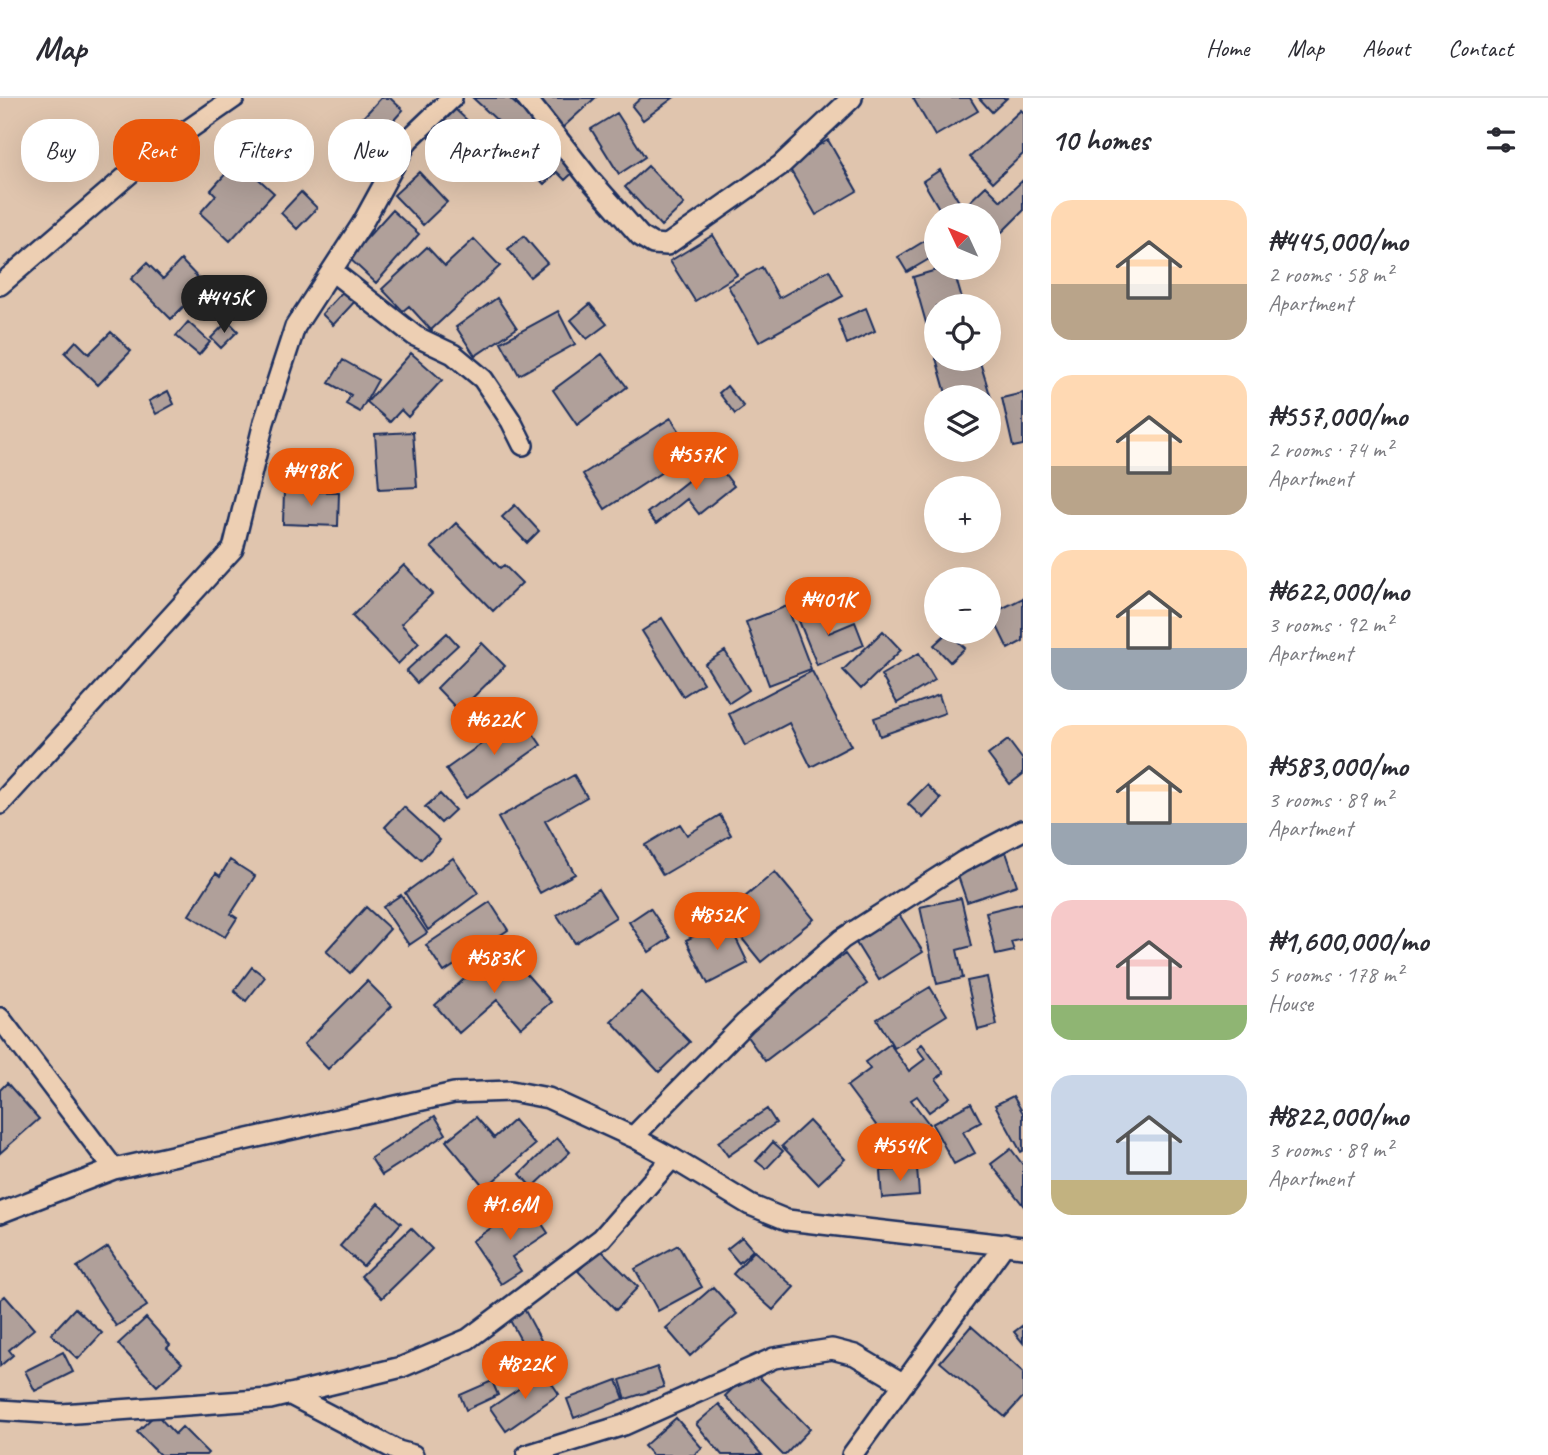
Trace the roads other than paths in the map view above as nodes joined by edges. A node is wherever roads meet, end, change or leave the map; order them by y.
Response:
1 (233, 98) edge
2 (452, 98) edge
3 (526, 98) edge
4 (852, 98) edge
5 (332, 271) junction
6 (0, 285) edge
7 (523, 445) dead end
8 (0, 804) edge
9 (1023, 830) edge
10 (0, 1018) edge
11 (633, 1137) junction
12 (672, 1158) junction
13 (114, 1169) junction
14 (0, 1213) edge
15 (1014, 1245) edge
16 (904, 1384) junction
17 (289, 1394) junction
18 (0, 1410) edge
19 (413, 1455) edge
20 (527, 1455) edge
21 (852, 1455) edge

1 - 6 street
2 - 5 street
3 - 4 street
5 - 7 street
5 - 8 street
9 - 11 street
10 - 13 street
11 - 12 street
11 - 13 street
12 - 15 street
12 - 17 street
13 - 14 street
15 - 16 street
16 - 20 street
16 - 21 street
17 - 18 street
17 - 19 street

